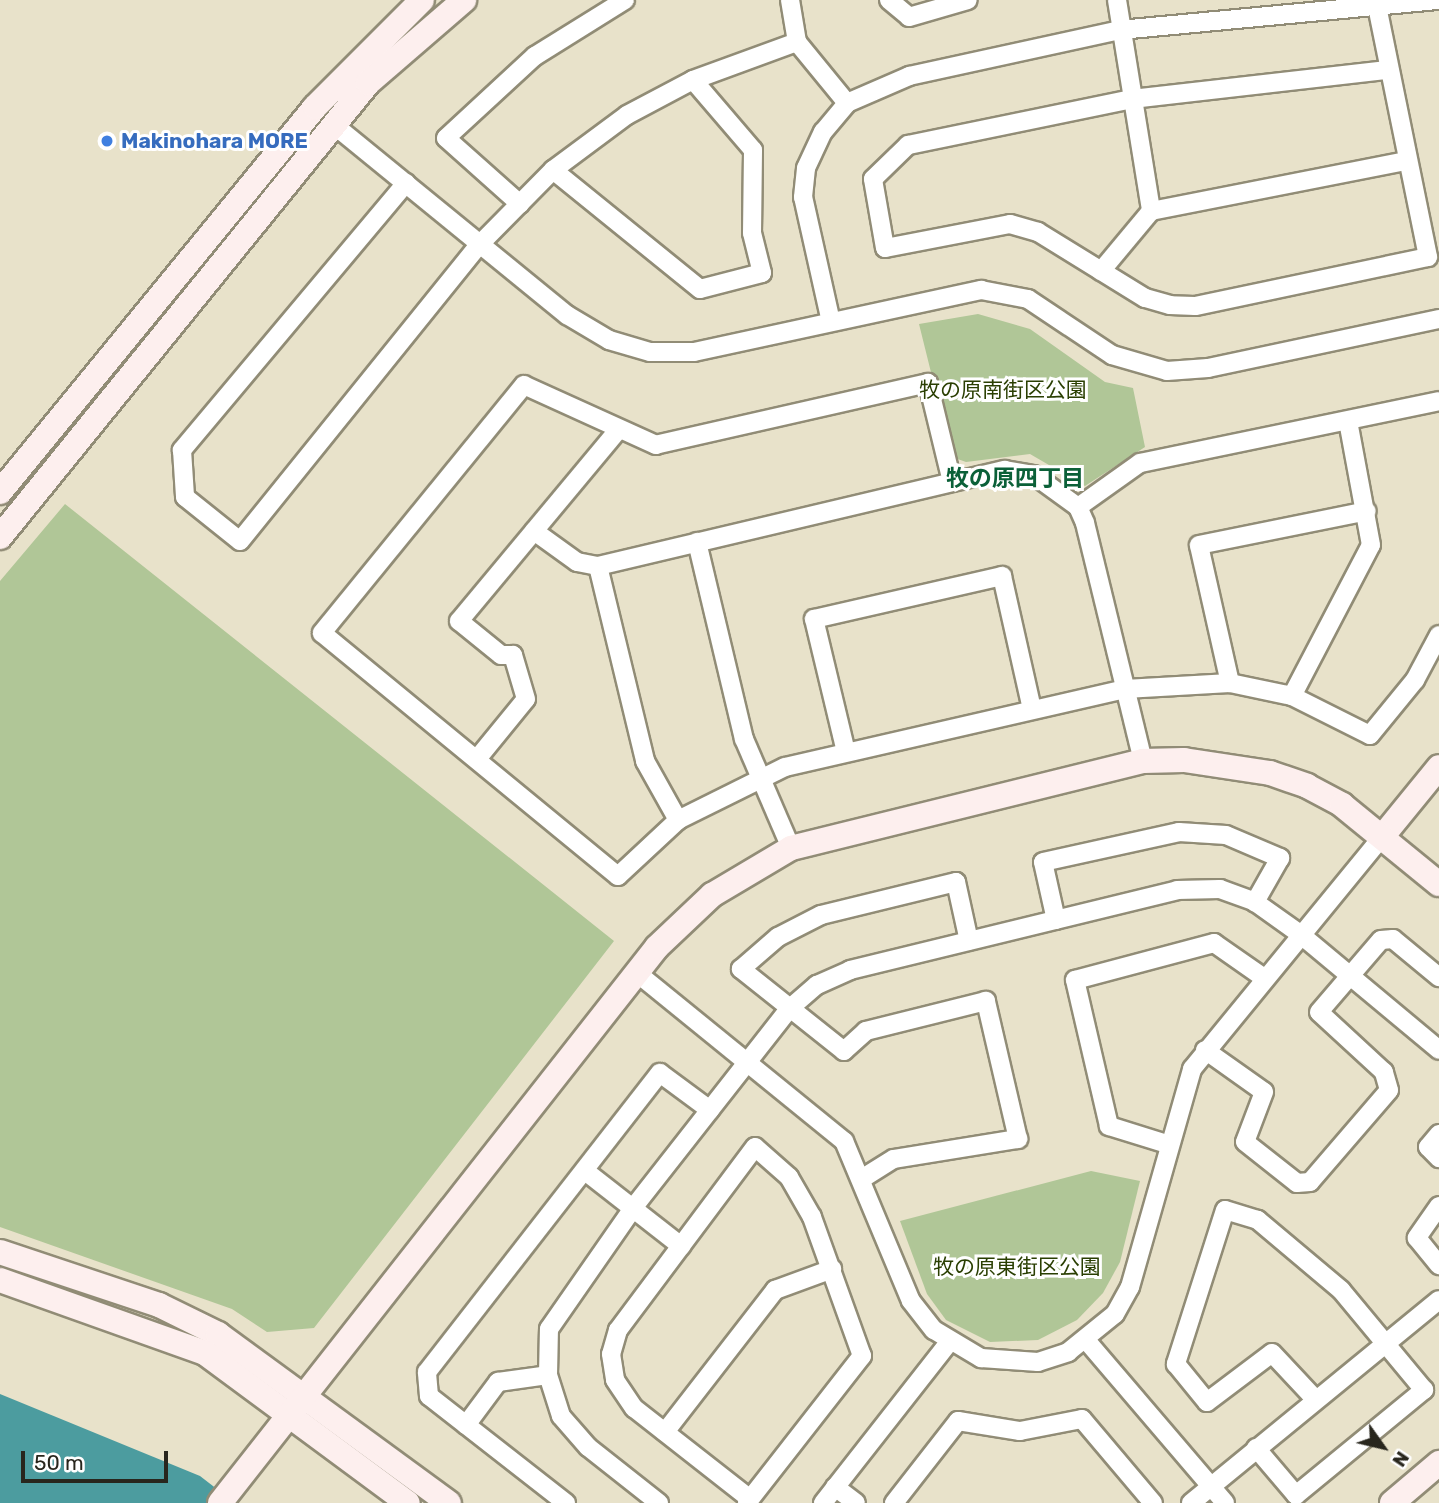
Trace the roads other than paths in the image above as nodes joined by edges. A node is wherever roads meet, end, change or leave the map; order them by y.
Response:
1 (422, 0) edge
2 (464, 0) edge
3 (625, 0) edge
4 (790, 0) edge
5 (889, 0) edge
6 (968, 0) edge
7 (1117, 0) edge
8 (1439, 0) edge
9 (1377, 6) junction
10 (1120, 30) junction
11 (797, 42) junction
12 (1387, 70) junction
13 (693, 80) junction
14 (1132, 99) junction
15 (847, 103) junction
16 (334, 124) junction
17 (1407, 161) junction
18 (553, 170) junction
19 (406, 183) junction
20 (520, 204) junction
21 (1152, 211) junction
22 (480, 244) junction
23 (1101, 271) junction
24 (1439, 319) edge
25 (831, 322) junction
26 (1439, 401) edge
27 (1348, 421) junction
28 (618, 430) junction
29 (952, 482) junction
30 (0, 492) edge
31 (1078, 508) junction
32 (1367, 511) junction
33 (534, 531) junction
34 (0, 537) edge
35 (697, 542) junction
36 (598, 566) junction
37 (1439, 635) edge
38 (1230, 683) junction
39 (1125, 689) junction
40 (1292, 696) junction
41 (1032, 709) junction
42 (846, 752) junction
43 (477, 758) junction
44 (1143, 761) junction
45 (1439, 767) edge
46 (761, 779) junction
47 (678, 820) junction
48 (1382, 836) junction
49 (791, 848) junction
50 (1439, 884) edge
51 (1255, 902) junction
52 (1056, 920) junction
53 (1300, 934) junction
54 (970, 941) junction
55 (637, 973) junction
56 (1350, 976) junction
57 (1439, 977) edge
58 (1264, 978) junction
59 (789, 1009) junction
60 (1205, 1050) junction
61 (1439, 1050) edge
62 (748, 1060) junction
63 (710, 1110) junction
64 (1439, 1134) edge
65 (1167, 1144) junction
66 (1439, 1158) edge
67 (585, 1171) junction
68 (863, 1178) junction
69 (1439, 1206) edge
70 (633, 1208) junction
71 (681, 1246) junction
72 (0, 1252) edge
73 (1439, 1265) edge
74 (832, 1269) junction
75 (0, 1280) edge
76 (1439, 1300) edge
77 (1086, 1340) junction
78 (950, 1341) junction
79 (1386, 1342) junction
80 (548, 1375) junction
81 (306, 1393) junction
82 (1315, 1399) junction
83 (290, 1413) junction
84 (466, 1425) junction
85 (665, 1432) junction
86 (1256, 1448) junction
87 (1439, 1463) edge
88 (835, 1487) junction
89 (1211, 1487) junction
90 (749, 1501) edge
91 (220, 1503) edge
92 (408, 1503) edge
93 (449, 1503) edge
94 (566, 1503) edge
95 (659, 1503) edge
96 (823, 1503) edge
97 (856, 1503) edge
98 (894, 1503) edge
99 (1153, 1503) edge
100 (1191, 1503) edge
101 (1225, 1503) edge
102 (1392, 1503) edge

1 - 30 street
2 - 16 street
3 - 20 street
4 - 11 street
5 - 6 street
7 - 10 street
8 - 9 street
9 - 10 street
9 - 12 street
10 - 14 street
10 - 15 street
11 - 13 street
11 - 15 street
12 - 14 street
12 - 17 street
13 - 18 street
13 - 18 street
14 - 21 street
14 - 23 street
15 - 25 street
16 - 19 street
16 - 34 street
17 - 21 street
17 - 23 street
18 - 20 street
19 - 22 street
19 - 22 street
20 - 22 street
21 - 23 street
22 - 25 street
24 - 25 street
26 - 27 street
27 - 31 street
27 - 32 street
28 - 29 street
28 - 33 street
28 - 43 street
29 - 31 street
29 - 35 street
31 - 39 street
32 - 38 street
32 - 40 street
33 - 36 street
33 - 43 street
35 - 36 street
35 - 46 street
36 - 47 street
37 - 40 street
38 - 39 street
38 - 40 street
39 - 41 street
39 - 44 street
41 - 42 street
41 - 42 street
42 - 46 street
43 - 47 street
44 - 48 street
44 - 49 street
45 - 48 street
46 - 47 street
46 - 49 street
48 - 50 street
48 - 53 street
49 - 55 street
51 - 52 street
51 - 52 street
51 - 53 street
52 - 54 street
53 - 56 street
53 - 58 street
54 - 59 street
54 - 59 street
55 - 62 street
55 - 81 street
56 - 57 street
56 - 60 street
56 - 61 street
58 - 60 street
58 - 65 street
59 - 62 street
59 - 68 street
60 - 65 street
62 - 63 street
62 - 68 street
63 - 67 street
63 - 70 street
64 - 66 street
65 - 77 street
67 - 70 street
67 - 84 street
68 - 78 street
69 - 73 street
70 - 71 street
70 - 80 street
71 - 74 street
71 - 85 street
72 - 81 street
74 - 85 street
74 - 90 street
75 - 83 street
76 - 79 street
77 - 78 street
77 - 89 street
78 - 88 street
79 - 82 street
79 - 82 street
79 - 86 street
80 - 84 street
80 - 95 street
81 - 83 street
81 - 93 street
82 - 86 street
83 - 91 street
83 - 92 street
84 - 94 street
85 - 90 street
86 - 89 street
87 - 102 street
88 - 96 street
88 - 97 street
89 - 100 street
89 - 101 street
98 - 99 street

